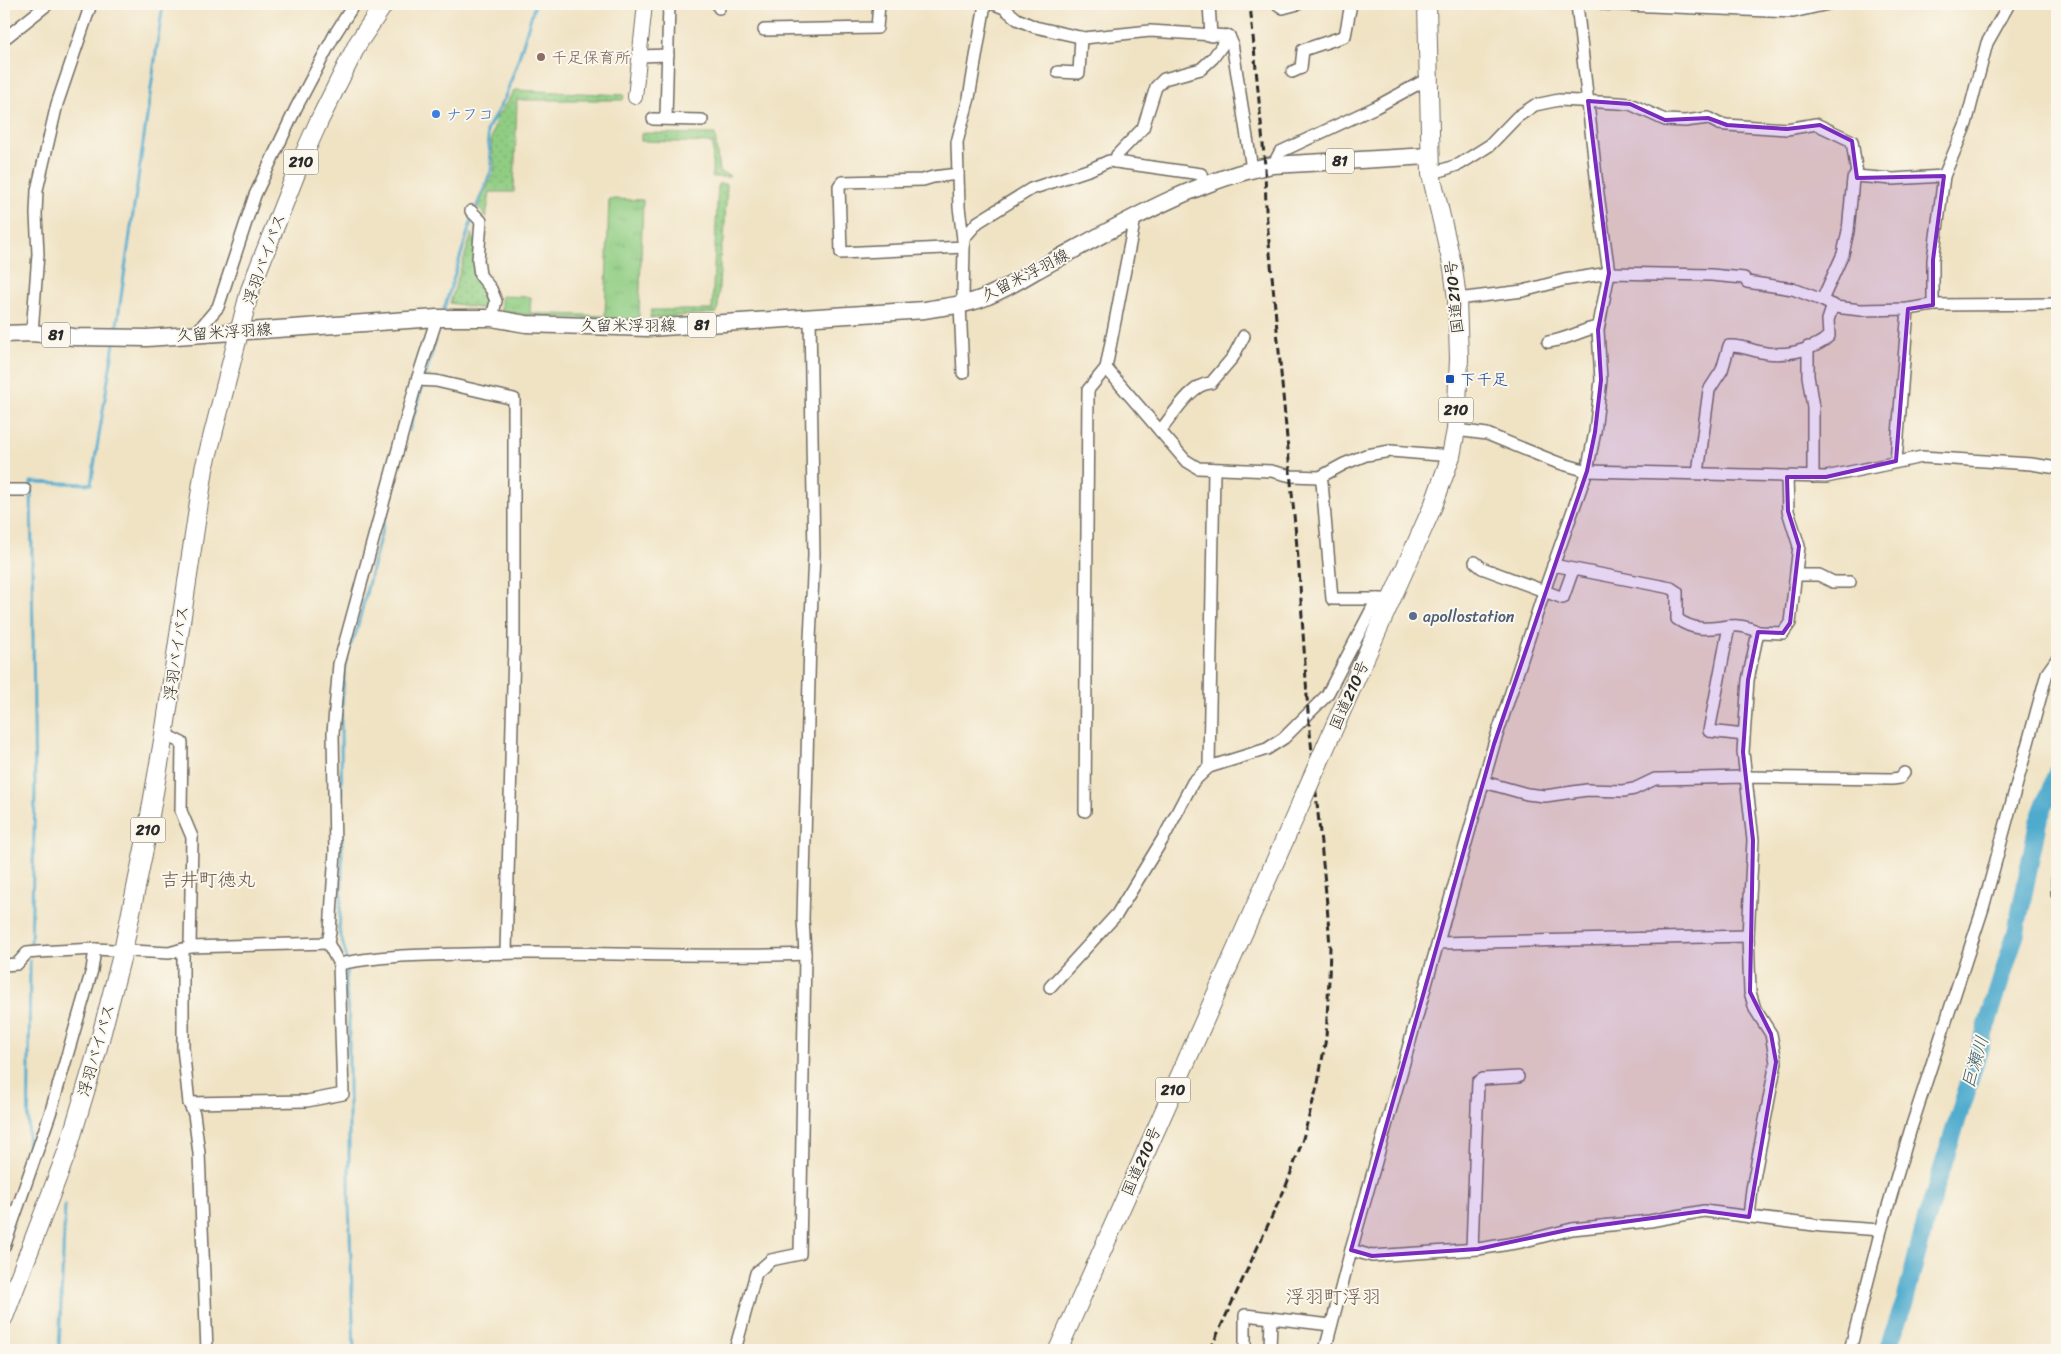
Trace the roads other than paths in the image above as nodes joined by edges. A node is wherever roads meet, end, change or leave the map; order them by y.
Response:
1 (48, 4) edge
2 (91, 4) edge
3 (354, 4) edge
4 (384, 4) edge
5 (645, 4) edge
6 (669, 4) edge
7 (880, 4) edge
8 (985, 4) edge
9 (994, 4) edge
10 (1209, 4) edge
11 (1276, 4) edge
12 (1298, 4) edge
13 (1351, 4) edge
14 (1427, 4) edge
15 (1577, 4) edge
16 (1604, 4) edge
17 (1828, 4) edge
18 (2009, 4) edge
19 (1760, 7) edge
20 (764, 30) dead end
21 (1211, 36) junction
22 (1229, 36) junction
23 (1081, 37) junction
24 (4, 39) edge
25 (668, 55) junction
26 (640, 56) junction
27 (1058, 72) dead end
28 (1292, 72) dead end
29 (1429, 78) junction
30 (635, 97) dead end
31 (1588, 101) junction
32 (666, 118) junction
33 (653, 119) dead end
34 (702, 120) dead end
35 (1115, 162) junction
36 (1273, 165) junction
37 (1430, 165) junction
38 (1252, 169) junction
39 (958, 174) junction
40 (1855, 176) junction
41 (1944, 176) junction
42 (1206, 186) junction
43 (474, 214) dead end
44 (1135, 218) junction
45 (963, 243) junction
46 (1608, 273) junction
47 (1457, 299) junction
48 (1828, 302) junction
49 (960, 304) junction
50 (2057, 304) edge
51 (1933, 305) junction
52 (1908, 309) junction
53 (437, 318) junction
54 (492, 318) junction
55 (810, 318) junction
56 (1598, 327) junction
57 (240, 331) junction
58 (32, 333) junction
59 (196, 333) junction
60 (4, 334) edge
61 (1244, 336) dead end
62 (1548, 342) dead end
63 (1808, 347) junction
64 (1106, 368) junction
65 (963, 373) dead end
66 (417, 380) junction
67 (1456, 430) junction
68 (1160, 431) junction
69 (1451, 456) junction
70 (1896, 461) junction
71 (2057, 468) edge
72 (1214, 470) junction
73 (1587, 471) junction
74 (1698, 473) junction
75 (1320, 477) junction
76 (1787, 477) junction
77 (1813, 477) junction
78 (4, 490) edge
79 (26, 490) dead end
80 (1475, 562) dead end
81 (1553, 565) junction
82 (1573, 570) junction
83 (1796, 575) junction
84 (1850, 582) dead end
85 (1544, 592) junction
86 (1385, 599) junction
87 (1729, 626) junction
88 (1758, 632) junction
89 (2057, 659) edge
90 (1744, 735) junction
91 (172, 738) dead end
92 (1209, 767) junction
93 (1904, 774) dead end
94 (1744, 777) junction
95 (1484, 782) junction
96 (1085, 811) dead end
97 (2057, 880) edge
98 (2057, 894) edge
99 (1748, 936) junction
100 (328, 943) junction
101 (1438, 943) junction
102 (95, 949) junction
103 (187, 949) junction
104 (123, 951) junction
105 (506, 952) junction
106 (805, 954) junction
107 (346, 963) junction
108 (4, 965) edge
109 (1050, 987) dead end
110 (1518, 1077) dead end
111 (189, 1103) junction
112 (1749, 1217) junction
113 (1881, 1230) junction
114 (4, 1247) edge
115 (1351, 1250) junction
116 (1472, 1250) junction
117 (4, 1317) edge
118 (1271, 1318) junction
119 (1331, 1325) junction
120 (207, 1350) edge
121 (735, 1350) edge
122 (1058, 1350) edge
123 (1245, 1350) edge
124 (1270, 1350) edge
125 (1325, 1350) edge
126 (1850, 1350) edge

1 - 24 street
2 - 58 street
3 - 59 street
4 - 57 highway, 浮羽バイパス / 210
5 - 26 street
6 - 25 street
7 - 20 street
8 - 39 street
9 - 23 street
10 - 21 street
11 - 12 street
13 - 28 street
14 - 29 highway, 国道210号 / 210
15 - 31 street
16 - 19 street
17 - 19 street
18 - 41 street
21 - 22 street
21 - 23 street
22 - 35 street
22 - 38 street
23 - 27 street
25 - 26 street
25 - 32 street
26 - 30 street
29 - 36 street
29 - 37 highway, 国道210号 / 210
31 - 37 street
31 - 40 street
31 - 46 street
32 - 33 street
32 - 34 street
35 - 42 street
35 - 45 street
36 - 37 main road, 81
36 - 38 main road, 81
37 - 47 highway, 国道210号 / 210
38 - 42 main road, 久留米浮羽線 / 81
39 - 45 street
39 - 45 street
40 - 41 street
40 - 48 street
41 - 51 street
42 - 44 main road, 久留米浮羽線 / 81
43 - 54 street
44 - 49 main road, 久留米浮羽線 / 81
44 - 64 street
45 - 49 street
46 - 47 street
46 - 48 street
46 - 56 street
47 - 67 highway, 国道210号 / 210
48 - 52 street
48 - 63 street
49 - 55 main road, 久留米浮羽線 / 81
49 - 65 street
50 - 51 street
51 - 52 street
52 - 70 street
53 - 54 main road, 久留米浮羽線 / 81
53 - 57 main road, 久留米浮羽線 / 81
53 - 66 street
54 - 55 main road, 久留米浮羽線 / 81
55 - 106 street
56 - 62 street
56 - 73 street
57 - 59 main road, 久留米浮羽線 / 81
57 - 104 highway, 浮羽バイパス / 210
58 - 59 main road, 久留米浮羽線 / 81
58 - 60 main road, 久留米浮羽線 / 81
61 - 68 street
63 - 74 street
63 - 77 street
64 - 68 street
64 - 96 street
66 - 100 street
66 - 105 street
67 - 69 highway, 国道210号 / 210
67 - 73 street
68 - 72 street
69 - 75 street
69 - 86 highway, 国道210号 / 210
70 - 71 street
70 - 77 street
72 - 75 street
72 - 92 street
73 - 74 street
73 - 81 street
74 - 76 street
75 - 86 street
76 - 77 street
76 - 83 street
78 - 79 street
80 - 85 street
81 - 82 street
81 - 85 street
82 - 85 street
82 - 87 street
83 - 84 street
83 - 88 street
85 - 95 street
86 - 92 street
86 - 122 highway, 国道210号 / 210, bridge
87 - 88 street
87 - 90 street
88 - 90 street
89 - 113 street
90 - 94 street
91 - 103 street
92 - 109 street
93 - 94 street
94 - 95 street
94 - 99 street
95 - 101 street
97 - 98 street
99 - 101 street
99 - 112 street
100 - 103 street
100 - 107 street
101 - 115 street
102 - 104 street
102 - 108 street
102 - 114 street
103 - 104 street
103 - 111 street
104 - 117 highway, 浮羽バイパス / 210
105 - 106 street
105 - 107 street
106 - 121 street
107 - 111 street
110 - 116 street
111 - 120 street
112 - 113 street
112 - 116 street
113 - 126 street
115 - 116 street
115 - 119 street
118 - 119 street
118 - 123 street
118 - 124 street
119 - 125 street

